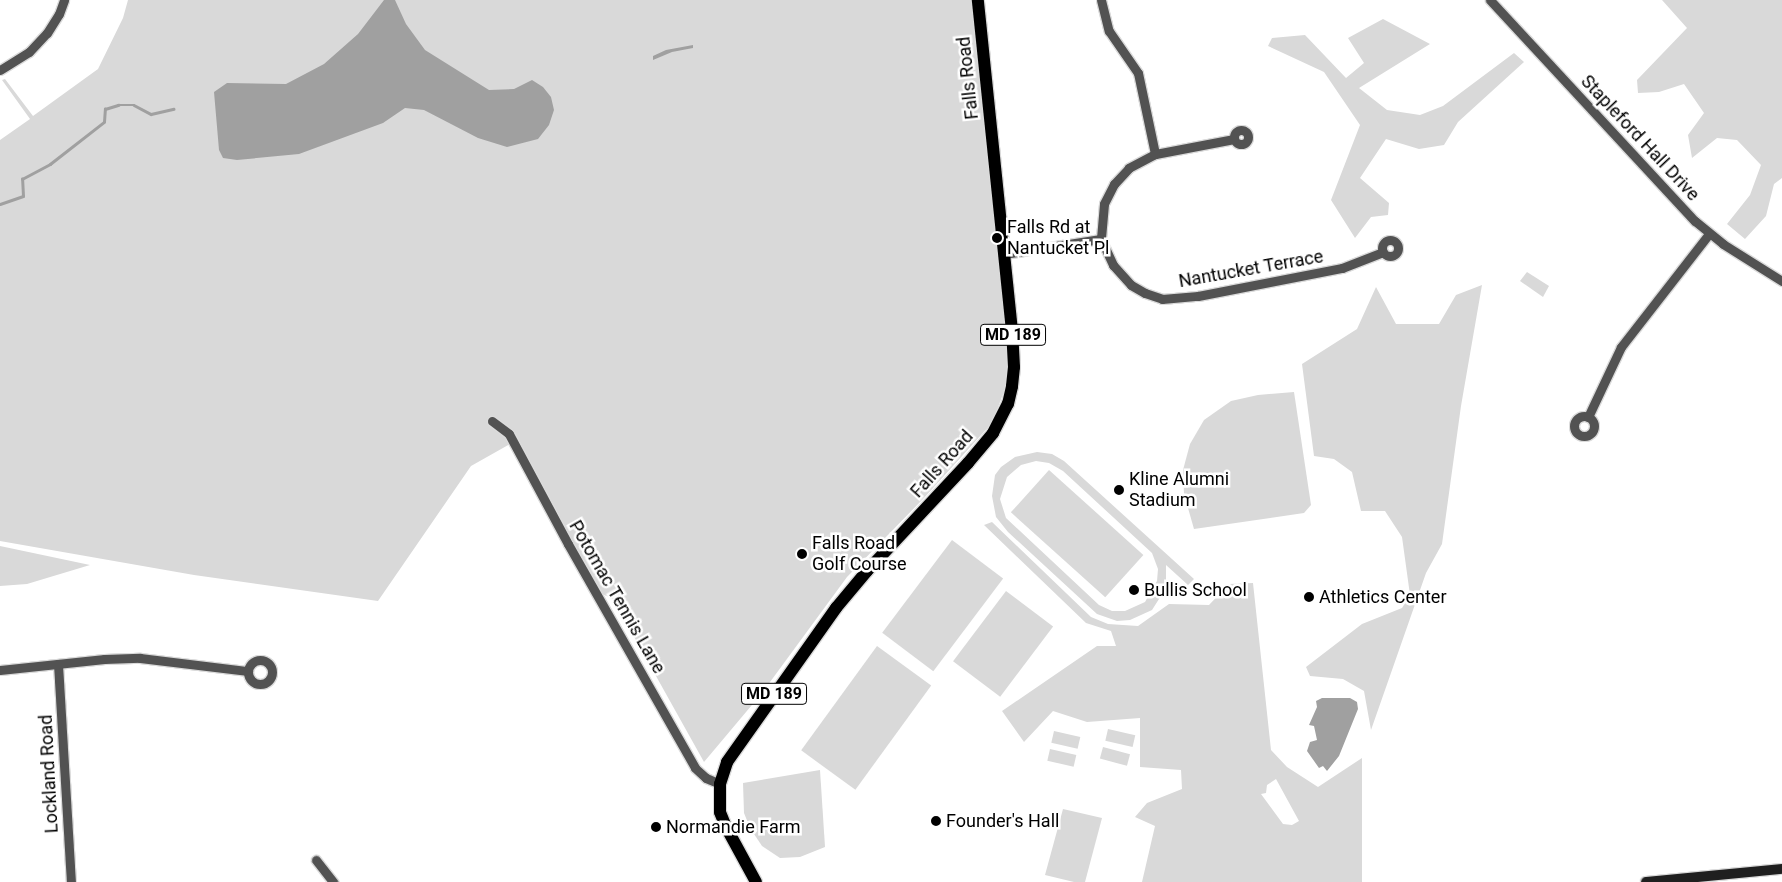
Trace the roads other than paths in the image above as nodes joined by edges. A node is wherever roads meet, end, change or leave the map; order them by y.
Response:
1 (64, 0) edge
2 (978, 0) edge
3 (1101, 0) edge
4 (1490, 0) edge
5 (0, 70) edge
6 (1234, 139) dead end
7 (1155, 154) junction
8 (1709, 234) junction
9 (1101, 239) junction
10 (1383, 252) dead end
11 (1004, 254) junction
12 (1782, 281) edge
13 (1588, 417) dead end
14 (492, 422) dead end
15 (58, 664) junction
16 (0, 670) edge
17 (248, 671) dead end
18 (720, 784) junction
19 (316, 860) dead end
20 (1782, 869) edge
21 (71, 882) edge
22 (333, 882) edge
23 (756, 882) edge
24 (1646, 882) edge

1 - 5 street
2 - 11 main road, Falls Road / MD 189
3 - 7 street
4 - 8 street, Stapleford Hall Drive
6 - 7 street, Nantucket Terrace
7 - 9 street, Nantucket Terrace
8 - 12 street, Stapleford Hall Drive
8 - 13 street
9 - 10 street, Nantucket Terrace
9 - 11 street
11 - 18 main road, Falls Road / MD 189
14 - 18 street, Potomac Tennis Lane
15 - 16 street
15 - 17 street
15 - 21 street, Lockland Road
18 - 23 main road, Falls Road / MD 189
19 - 22 street
20 - 24 main road

